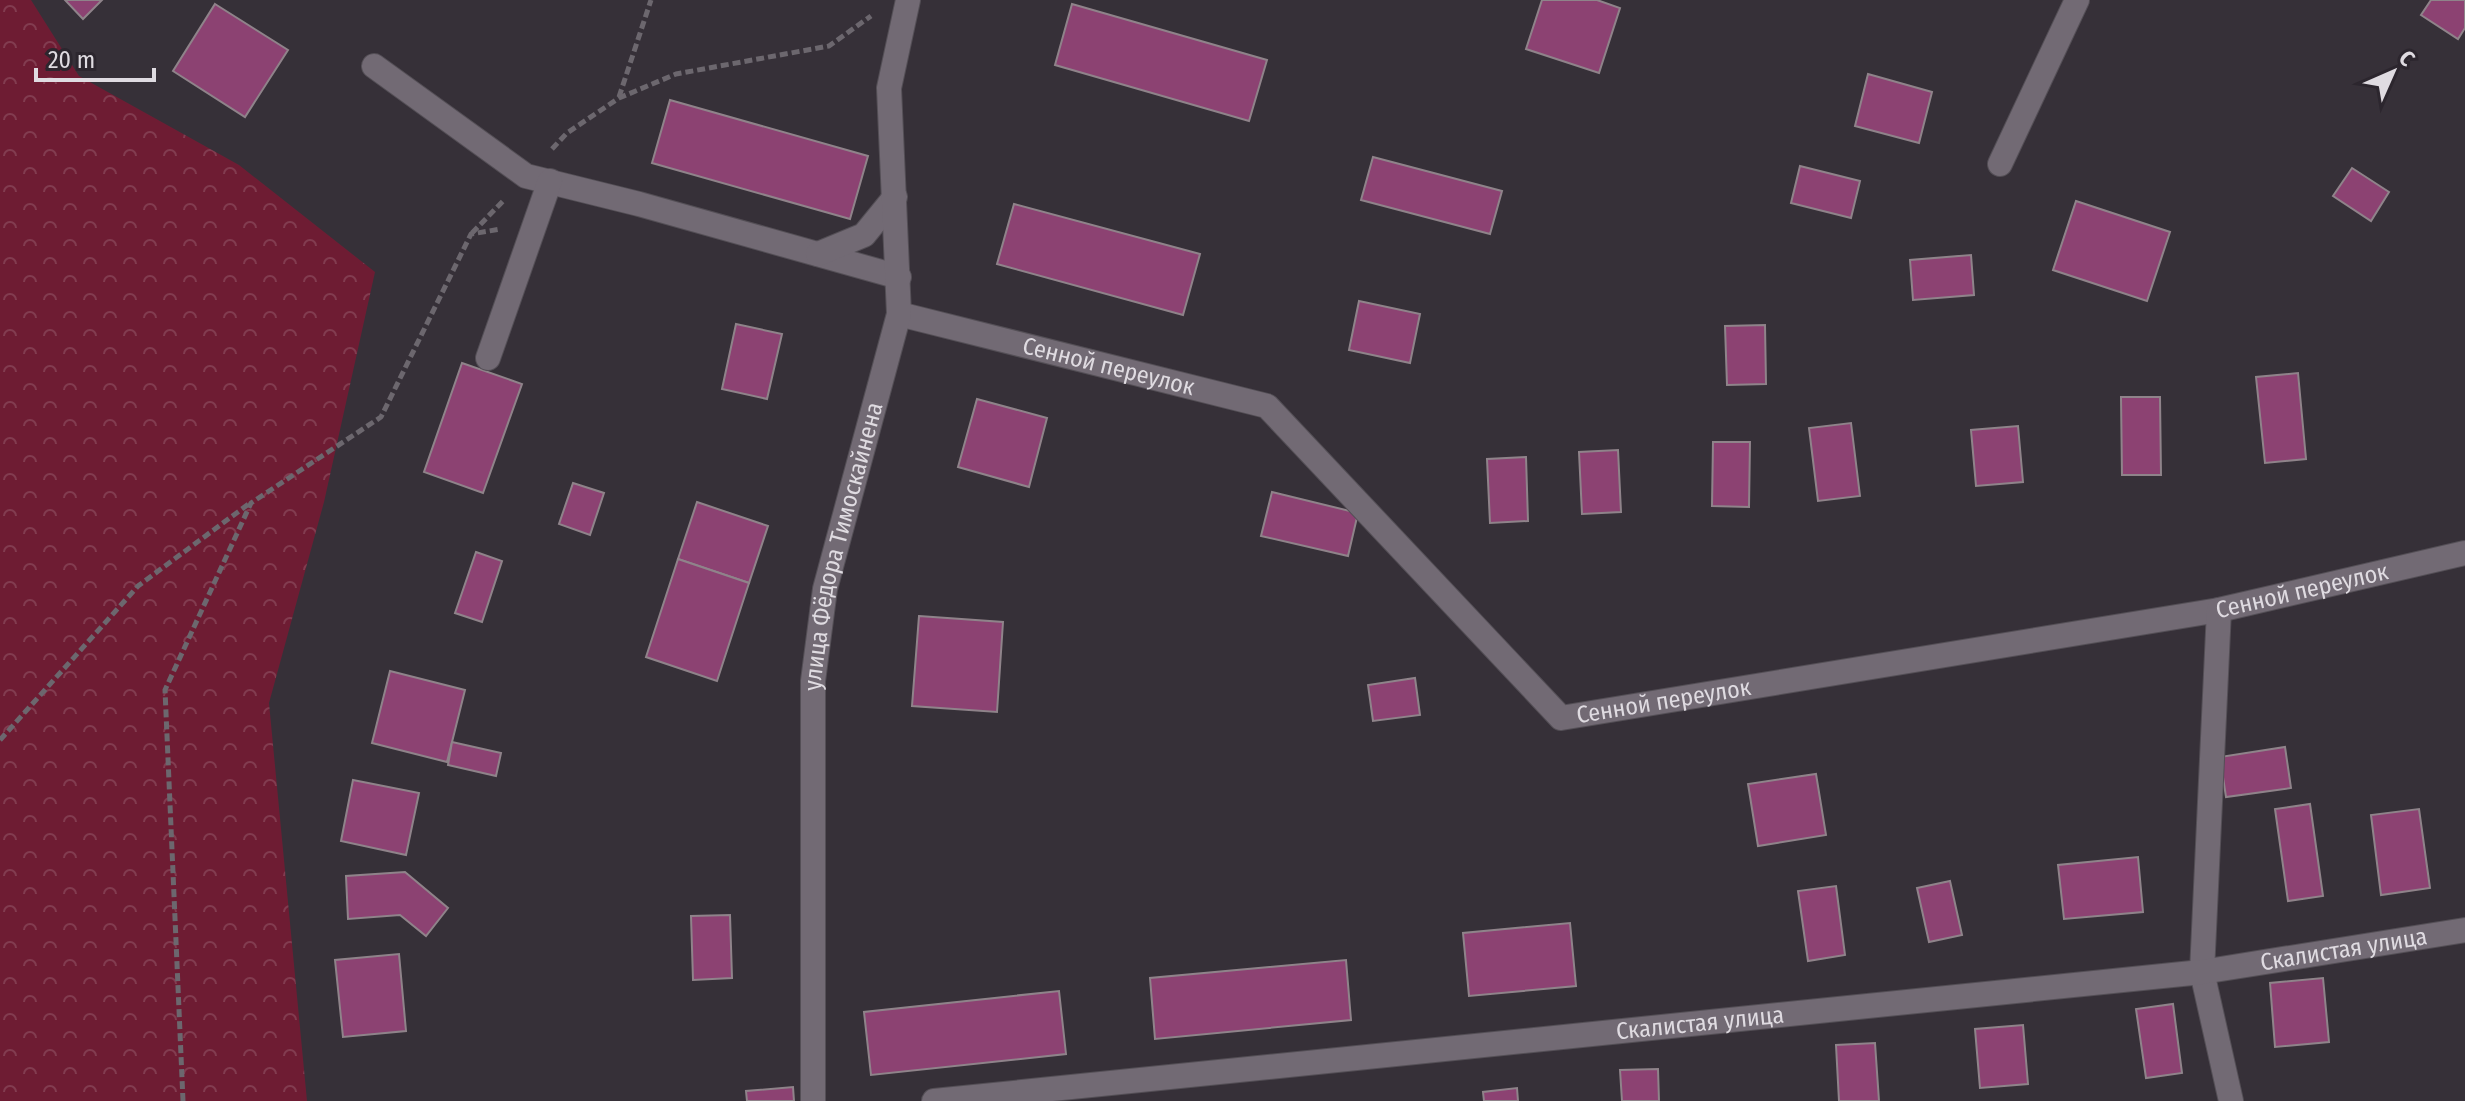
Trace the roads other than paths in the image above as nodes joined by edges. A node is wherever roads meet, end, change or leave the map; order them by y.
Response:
1 (908, 0) edge
2 (2077, 0) edge
3 (374, 66) dead end
4 (2000, 164) dead end
5 (538, 179) junction
6 (895, 197) junction
7 (818, 254) junction
8 (899, 277) junction
9 (899, 314) junction
10 (488, 358) dead end
11 (2465, 553) edge
12 (2219, 610) junction
13 (2465, 930) edge
14 (2202, 972) junction
15 (813, 1101) edge
16 (934, 1101) edge
17 (2231, 1101) edge

1 - 6 street, улица Фёдора Тимоскайнена
2 - 4 street
3 - 5 street
5 - 7 street
5 - 10 street
6 - 7 street
6 - 8 street, улица Фёдора Тимоскайнена
7 - 8 street
8 - 9 street, улица Фёдора Тимоскайнена
9 - 12 street, Сенной переулок
9 - 15 street, улица Фёдора Тимоскайнена
11 - 12 street, Сенной переулок
12 - 14 street
13 - 14 street, Скалистая улица
14 - 16 street, Скалистая улица
14 - 17 street

